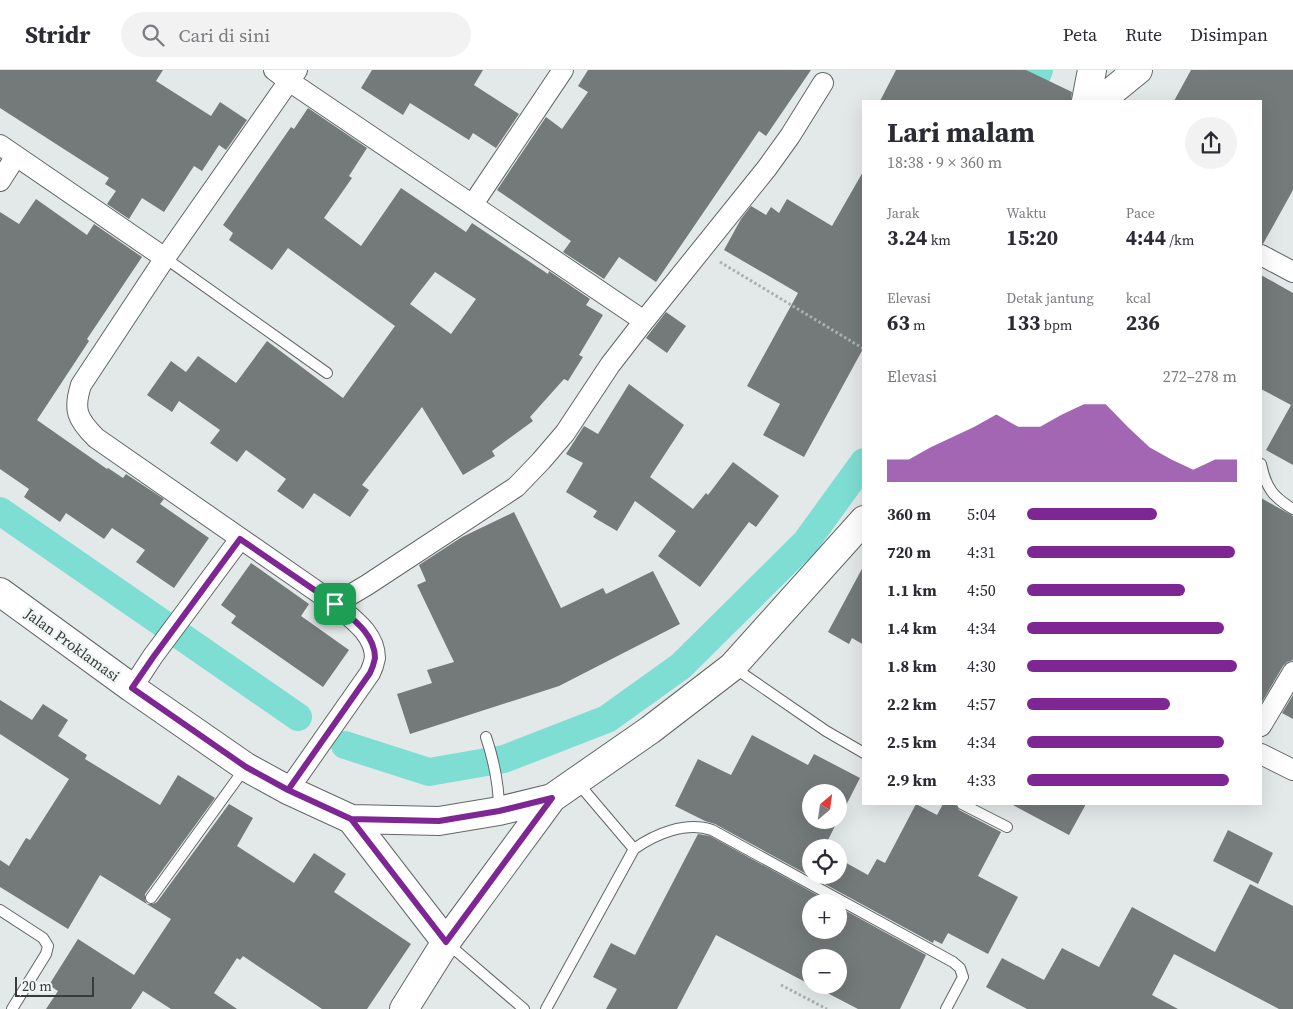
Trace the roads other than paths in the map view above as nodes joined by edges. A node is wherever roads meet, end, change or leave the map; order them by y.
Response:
1 (563, 70) edge
2 (1092, 70) edge
3 (1138, 70) edge
4 (287, 74) edge
5 (823, 83) dead end
6 (1086, 100) edge
7 (1101, 100) edge
8 (8, 151) edge
9 (0, 181) edge
10 (473, 204) junction
11 (1262, 256) edge
12 (165, 258) junction
13 (1293, 272) edge
14 (644, 321) junction
15 (327, 373) dead end
16 (1262, 468) edge
17 (1293, 509) edge
18 (861, 530) edge
19 (240, 539) junction
20 (0, 592) edge
21 (335, 604) junction
22 (732, 667) junction
23 (1293, 672) edge
24 (132, 688) junction
25 (1262, 724) edge
26 (486, 737) dead end
27 (862, 752) edge
28 (1262, 754) edge
29 (246, 767) junction
30 (1293, 770) edge
31 (576, 781) junction
32 (288, 790) junction
33 (552, 798) junction
34 (499, 800) junction
35 (964, 805) edge
36 (351, 819) junction
37 (1007, 827) dead end
38 (634, 849) junction
39 (151, 898) dead end
40 (0, 910) edge
41 (446, 942) junction
42 (12, 1009) edge
43 (404, 1009) edge
44 (524, 1009) edge
45 (546, 1009) edge
46 (946, 1009) edge

1 - 10 street
2 - 6 main road
3 - 7 main road
4 - 10 street
4 - 12 street
5 - 14 street
8 - 9 street
8 - 12 street
10 - 14 street
11 - 13 street
12 - 15 lane
12 - 19 street
14 - 21 street
16 - 17 lane
18 - 22 main road
19 - 21 street
19 - 24 street
20 - 24 main road, Jalan Proklamasi
21 - 32 street
22 - 27 lane
22 - 31 main road
23 - 25 street
24 - 29 main road, Jalan Proklamasi
26 - 34 lane
28 - 30 street
29 - 32 main road, Jalan Proklamasi
29 - 39 lane
31 - 33 main road
31 - 38 lane
32 - 36 main road, Jalan Proklamasi
33 - 34 main road
33 - 41 main road
34 - 36 main road
35 - 37 lane
36 - 41 main road
38 - 45 lane
38 - 46 lane
40 - 42 lane
41 - 43 main road
41 - 44 lane

